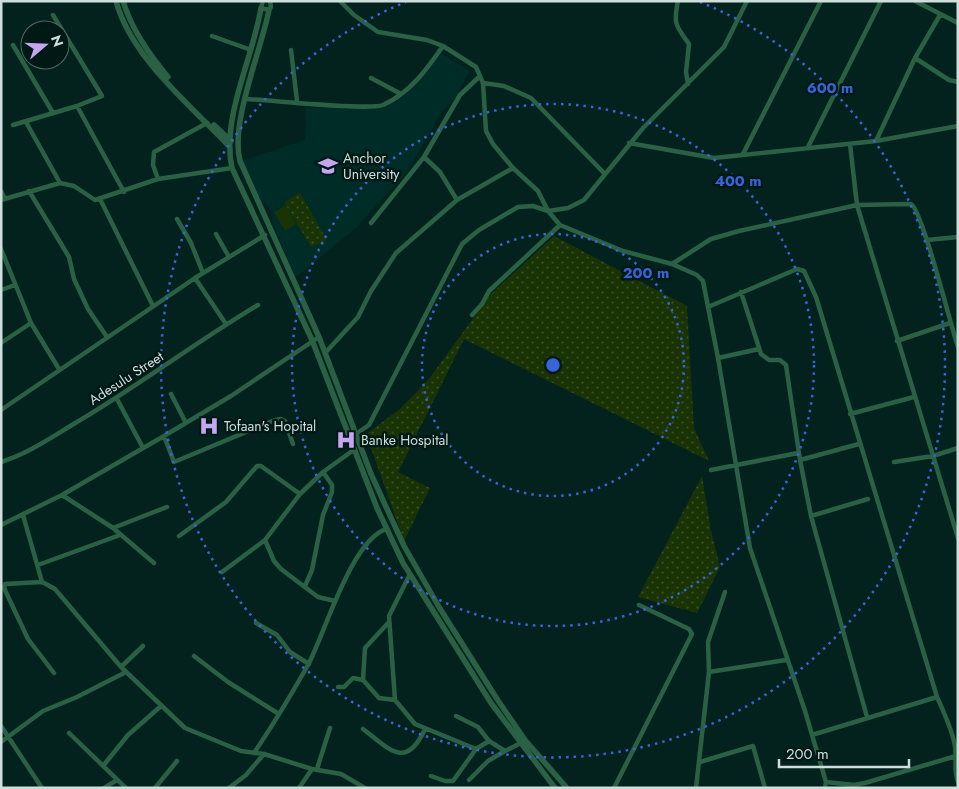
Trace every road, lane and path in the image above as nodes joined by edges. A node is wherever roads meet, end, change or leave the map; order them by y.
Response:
1 (116, 1) edge
2 (123, 1) edge
3 (270, 1) edge
4 (340, 1) edge
5 (678, 1) edge
6 (747, 1) edge
7 (821, 1) edge
8 (881, 1) edge
9 (915, 1) edge
10 (260, 3) edge
11 (269, 10) junction
12 (53, 15) dead end
13 (940, 15) junction
14 (958, 23) edge
15 (212, 36) dead end
16 (13, 46) dead end
17 (443, 46) junction
18 (251, 50) junction
19 (291, 50) dead end
20 (915, 58) junction
21 (480, 76) junction
22 (371, 78) dead end
23 (958, 82) edge
24 (483, 83) junction
25 (688, 84) junction
26 (402, 94) junction
27 (246, 99) junction
28 (297, 101) junction
29 (77, 106) junction
30 (53, 112) junction
31 (26, 122) junction
32 (207, 123) junction
33 (13, 125) dead end
34 (958, 126) edge
35 (876, 141) junction
36 (230, 143) junction
37 (629, 143) junction
38 (850, 144) junction
39 (808, 147) junction
40 (743, 154) junction
41 (424, 157) junction
42 (232, 168) junction
43 (513, 168) junction
44 (604, 174) junction
45 (158, 179) junction
46 (60, 183) junction
47 (1, 191) edge
48 (29, 192) junction
49 (124, 192) junction
50 (100, 199) junction
51 (3, 200) edge
52 (457, 200) junction
53 (856, 204) junction
54 (548, 211) junction
55 (177, 219) dead end
56 (371, 223) dead end
57 (560, 225) junction
58 (216, 234) dead end
59 (266, 235) junction
60 (958, 236) edge
61 (927, 240) junction
62 (1, 249) edge
63 (229, 257) junction
64 (672, 264) junction
65 (203, 273) junction
66 (195, 278) junction
67 (15, 285) junction
68 (1, 290) edge
69 (741, 292) junction
70 (258, 305) dead end
71 (153, 306) junction
72 (708, 307) junction
73 (472, 315) dead end
74 (31, 323) junction
75 (950, 323) junction
76 (226, 324) junction
77 (107, 337) junction
78 (319, 337) junction
79 (312, 340) junction
80 (897, 341) junction
81 (1, 343) edge
82 (958, 347) edge
83 (759, 348) junction
84 (326, 352) junction
85 (718, 358) junction
86 (59, 369) junction
87 (170, 394) dead end
88 (914, 397) junction
89 (117, 399) junction
90 (1, 410) edge
91 (850, 414) junction
92 (186, 423) junction
93 (356, 434) junction
94 (164, 436) junction
95 (293, 444) dead end
96 (859, 444) junction
97 (143, 448) junction
98 (958, 448) edge
99 (355, 449) junction
100 (798, 453) junction
101 (932, 456) junction
102 (800, 460) junction
103 (1, 462) edge
104 (894, 462) dead end
105 (735, 466) junction
106 (711, 470) dead end
107 (323, 472) junction
108 (300, 494) junction
109 (62, 495) junction
110 (868, 499) dead end
111 (958, 506) edge
112 (167, 507) dead end
113 (950, 509) junction
114 (23, 515) junction
115 (811, 516) junction
116 (1, 525) edge
117 (113, 528) junction
118 (386, 529) junction
119 (120, 535) junction
120 (179, 536) dead end
121 (958, 538) edge
122 (266, 540) junction
123 (154, 563) dead end
124 (38, 565) junction
125 (222, 572) dead end
126 (410, 574) junction
127 (42, 582) junction
128 (305, 586) junction
129 (725, 592) dead end
130 (335, 601) junction
131 (639, 605) dead end
132 (389, 622) junction
133 (256, 623) dead end
134 (143, 646) dead end
135 (194, 656) dead end
136 (786, 660) junction
137 (309, 664) junction
138 (121, 667) junction
139 (126, 672) junction
140 (709, 672) junction
141 (54, 673) dead end
142 (363, 680) junction
143 (338, 687) dead end
144 (937, 697) junction
145 (395, 700) junction
146 (161, 706) junction
147 (279, 714) junction
148 (456, 716) dead end
149 (867, 717) junction
150 (1, 726) edge
151 (330, 728) dead end
152 (363, 729) dead end
153 (425, 729) junction
154 (69, 734) dead end
155 (812, 735) junction
156 (10, 738) junction
157 (489, 741) junction
158 (1, 742) edge
159 (523, 742) junction
160 (476, 749) junction
161 (505, 751) junction
162 (254, 753) junction
163 (264, 754) junction
164 (957, 756) edge
165 (177, 761) dead end
166 (700, 762) junction
167 (103, 766) junction
168 (315, 769) junction
169 (430, 776) dead end
170 (117, 780) junction
171 (469, 780) dead end
172 (876, 781) junction
173 (445, 782) junction
174 (958, 782) edge
175 (825, 785) edge
176 (302, 786) edge
177 (42, 788) edge
178 (104, 788) edge
179 (126, 788) edge
180 (155, 788) edge
181 (229, 788) edge
182 (366, 788) edge
183 (444, 788) edge
184 (555, 788) edge
185 (567, 788) edge
186 (614, 788) edge
187 (696, 788) edge
188 (765, 788) edge
189 (878, 788) edge

1 - 32 street
2 - 36 street
3 - 11 street
4 - 17 street
5 - 25 street
6 - 25 street
7 - 40 street
8 - 39 street
9 - 13 street
10 - 11 street
10 - 18 street
11 - 27 street
12 - 29 street
13 - 14 street
13 - 20 street
15 - 18 street
16 - 30 street
17 - 21 street
17 - 26 street
18 - 36 street
19 - 28 street
20 - 23 street
20 - 35 street
21 - 24 street
21 - 41 street
22 - 26 street
24 - 43 street
24 - 44 street
25 - 37 street
26 - 28 street
27 - 28 street
27 - 78 street
29 - 30 street
29 - 49 street
30 - 31 street
31 - 33 street
31 - 46 street
32 - 36 street
32 - 45 street
34 - 35 street
35 - 38 street
36 - 42 street
37 - 40 street
37 - 44 street
38 - 39 street
38 - 53 street
39 - 40 street
41 - 52 street
41 - 56 street
42 - 45 street
42 - 59 street
43 - 52 street
43 - 54 street
44 - 54 street
45 - 49 street
46 - 48 street
46 - 50 street
47 - 51 street
48 - 51 street
48 - 77 street
49 - 50 street
50 - 71 street
52 - 84 street
53 - 61 street
53 - 64 street
53 - 80 street
54 - 57 street
54 - 93 street
55 - 65 street
57 - 64 street
57 - 73 street
58 - 63 street
59 - 63 street
59 - 79 street
60 - 61 street
61 - 75 street
62 - 67 street
63 - 65 street
64 - 72 street
65 - 66 street
66 - 71 street
66 - 76 street
67 - 68 street
67 - 74 street
69 - 72 street
69 - 83 street
69 - 91 street
70 - 76 street, Adesulu Street
71 - 77 street
72 - 85 street
74 - 81 street
74 - 86 street
75 - 80 street
75 - 82 street
76 - 89 street, Adesulu Street
77 - 86 street
78 - 79 street
78 - 84 street
79 - 92 street
79 - 99 street
80 - 88 street
83 - 85 street
83 - 100 street
84 - 93 street
85 - 105 street
86 - 90 street
87 - 92 street
88 - 91 street
88 - 101 street
89 - 97 street
89 - 103 street, Adesulu Street
91 - 96 street
92 - 94 street
93 - 159 street
94 - 95 street
94 - 97 street
96 - 102 street
96 - 144 street
97 - 109 street
98 - 101 street
99 - 107 street
99 - 118 street
100 - 102 street
100 - 105 street
101 - 104 street
101 - 113 street
102 - 115 street
105 - 106 street
105 - 136 street
107 - 108 street
107 - 128 street
108 - 120 street
108 - 122 street
109 - 114 street
109 - 117 street
110 - 115 street
111 - 113 street
112 - 117 street
113 - 121 street
114 - 116 street
114 - 124 street
115 - 149 street
117 - 119 street
118 - 126 street
118 - 130 street
119 - 123 street
119 - 124 street
122 - 125 street
122 - 128 street
124 - 127 street
126 - 132 street
126 - 159 street
127 - 138 street
127 - 141 street
128 - 130 street
129 - 140 street
130 - 137 street
131 - 186 street
132 - 142 street
132 - 145 street
133 - 137 street
134 - 138 street
135 - 147 street
136 - 140 street
136 - 155 street
137 - 147 street
138 - 139 street
139 - 146 street
139 - 156 street
140 - 166 street
142 - 143 street
142 - 145 street
144 - 149 street
144 - 164 street
145 - 153 street
146 - 162 street
146 - 167 street
147 - 162 street
148 - 157 street
149 - 155 street
150 - 156 street
151 - 168 street
152 - 153 street
153 - 160 street
154 - 167 street
155 - 175 street
156 - 158 street
156 - 177 street
157 - 160 street
157 - 161 street
159 - 161 street
159 - 184 street
159 - 185 street
160 - 173 street
161 - 171 street
162 - 163 street
163 - 168 street
163 - 181 street
164 - 172 street
164 - 174 street
165 - 180 street
166 - 187 street
166 - 188 street
167 - 170 street
168 - 176 street
168 - 182 street
169 - 173 street
170 - 178 street
170 - 179 street
172 - 175 street
172 - 189 street
173 - 183 street

